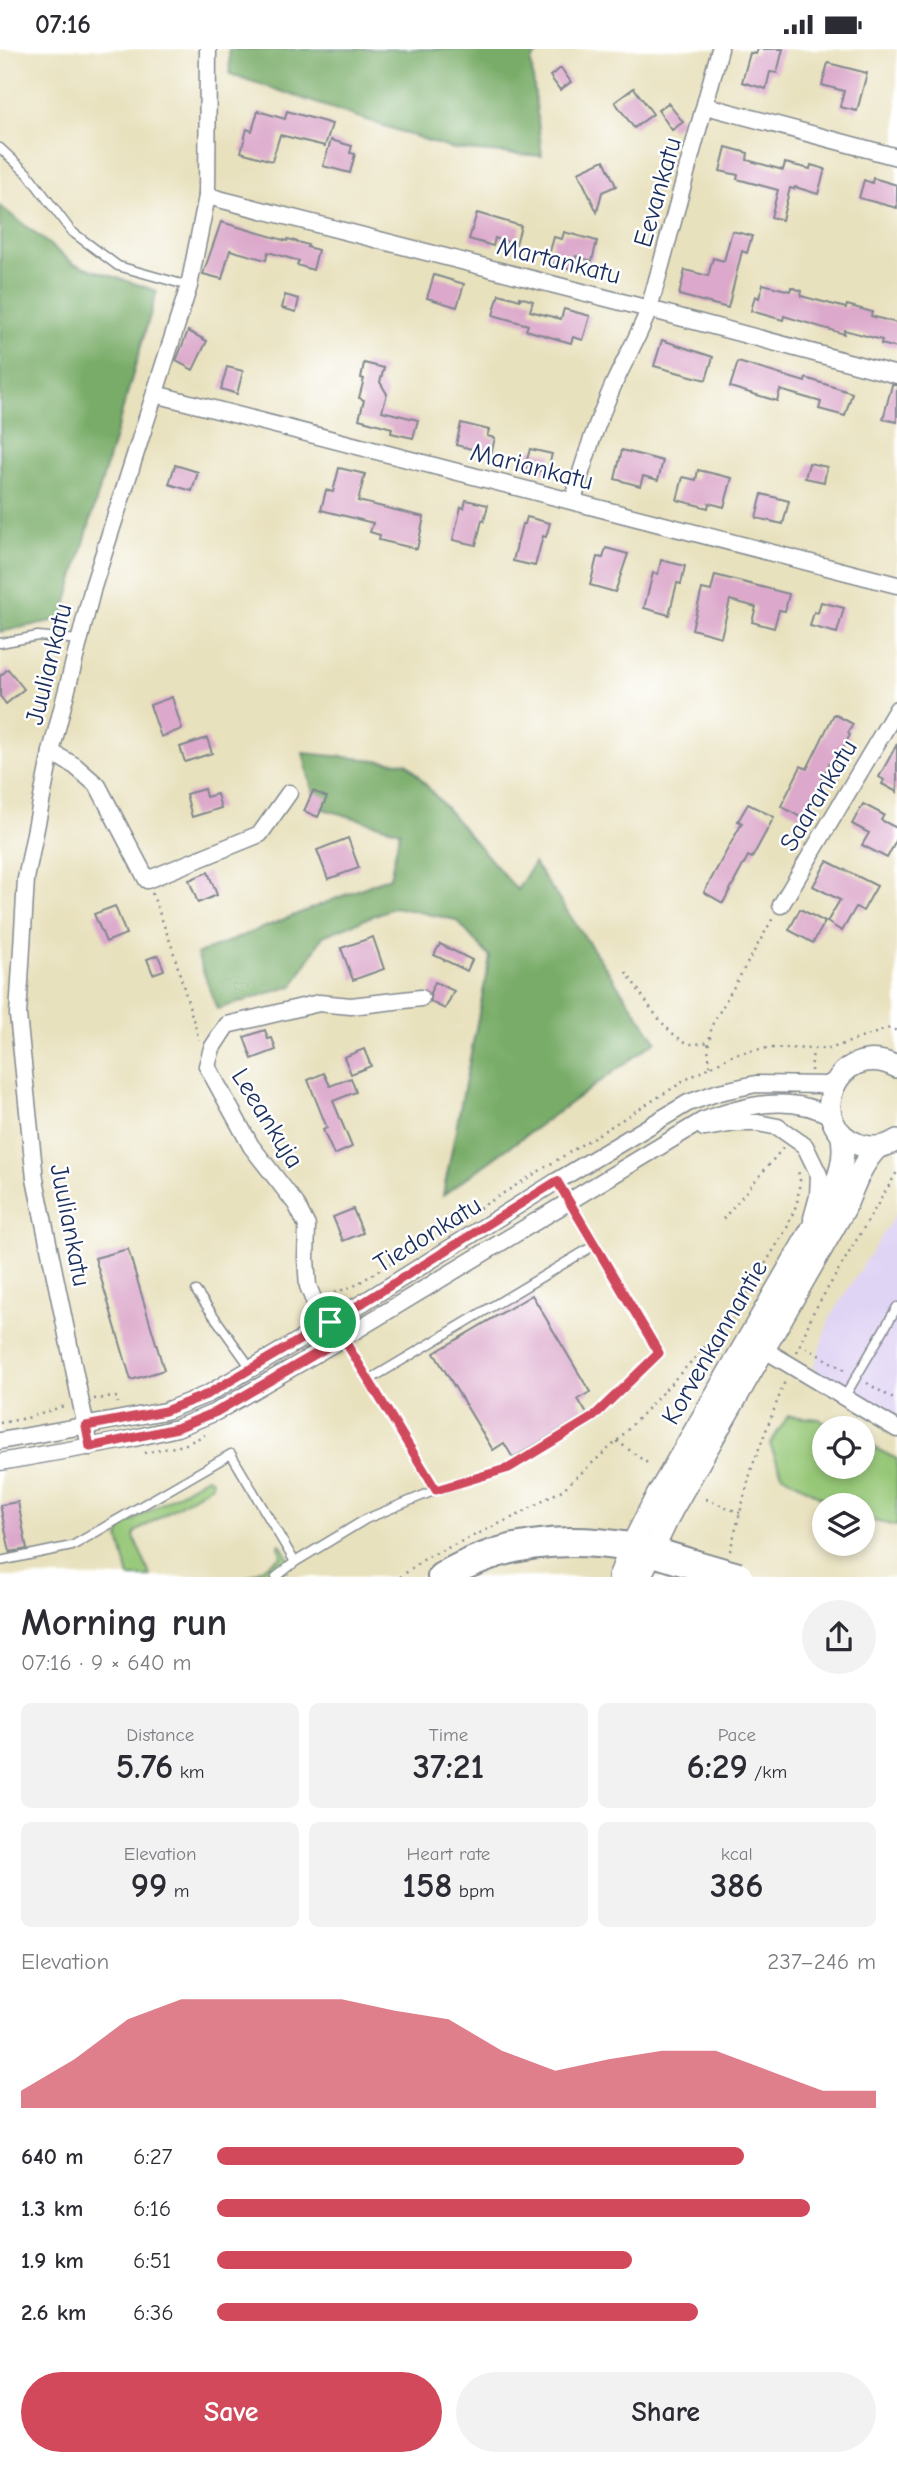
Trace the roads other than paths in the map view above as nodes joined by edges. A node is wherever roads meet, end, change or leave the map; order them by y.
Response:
1 (208, 49) edge
2 (720, 49) edge
3 (706, 106) junction
4 (0, 148) edge
5 (897, 157) edge
6 (207, 196) junction
7 (189, 286) junction
8 (649, 309) junction
9 (897, 375) edge
10 (155, 394) junction
11 (573, 501) junction
12 (897, 585) edge
13 (79, 640) junction
14 (0, 642) edge
15 (897, 709) edge
16 (51, 752) junction
17 (289, 793) dead end
18 (780, 905) road end
19 (421, 998) dead end
20 (897, 1051) edge
21 (887, 1063) edge
22 (836, 1080) junction
23 (836, 1125) junction
24 (675, 1136) junction
25 (888, 1144) edge
26 (557, 1181) junction
27 (568, 1200) junction
28 (595, 1245) junction
29 (800, 1252) junction
30 (196, 1291) dead end
31 (897, 1307) edge
32 (330, 1322) junction
33 (343, 1338) junction
34 (765, 1350) junction
35 (252, 1369) junction
36 (369, 1380) junction
37 (845, 1398) junction
38 (86, 1426) junction
39 (897, 1429) edge
40 (0, 1441) edge
41 (90, 1447) junction
42 (0, 1462) edge
43 (436, 1490) junction
44 (640, 1558) edge
45 (0, 1560) edge
46 (295, 1562) junction
47 (276, 1577) edge
48 (442, 1577) edge
49 (619, 1577) edge
50 (738, 1577) edge

1 - 6 street, Juuliankatu
2 - 3 street, Eevankatu
3 - 5 street
3 - 8 street, Eevankatu
4 - 7 lane
6 - 7 street, Juuliankatu
6 - 8 street, Martankatu
7 - 10 street, Juuliankatu
8 - 9 street, Martankatu
8 - 11 street, Eevankatu
10 - 11 street, Mariankatu
10 - 13 street, Juuliankatu
11 - 12 street, Mariankatu
13 - 14 lane
13 - 16 street, Juuliankatu
15 - 18 street, Saarankatu
16 - 17 street
16 - 38 street, Juuliankatu
19 - 32 street, Leeankuja
20 - 21 main road
21 - 22 main road
22 - 23 main road, Korvenkannantie
22 - 26 street, Tiedonkatu
23 - 24 street, Tiedonkatu
23 - 25 main road
23 - 29 main road, Korvenkannantie
24 - 27 street, Tiedonkatu
24 - 29 street, Tiedonkatu
25 - 34 main road, Korvenkannantie
26 - 27 lane
26 - 32 street, Tiedonkatu
27 - 28 lane
27 - 33 street, Tiedonkatu
28 - 36 lane
28 - 43 lane
29 - 44 main road, Korvenkannantie
30 - 35 lane
31 - 37 lane
32 - 33 street, Leeankuja
32 - 35 street, Tiedonkatu
33 - 36 lane
33 - 41 street, Tiedonkatu
34 - 37 street
34 - 44 main road, Korvenkannantie
35 - 38 street, Tiedonkatu
36 - 43 lane
37 - 39 street
38 - 40 street, Tiedonkatu
38 - 41 street, Juuliankatu
41 - 42 street, Tiedonkatu
43 - 46 lane
44 - 48 highway
44 - 49 main road, Korvenkannantie
44 - 50 highway, bridge
45 - 46 lane
46 - 47 lane

